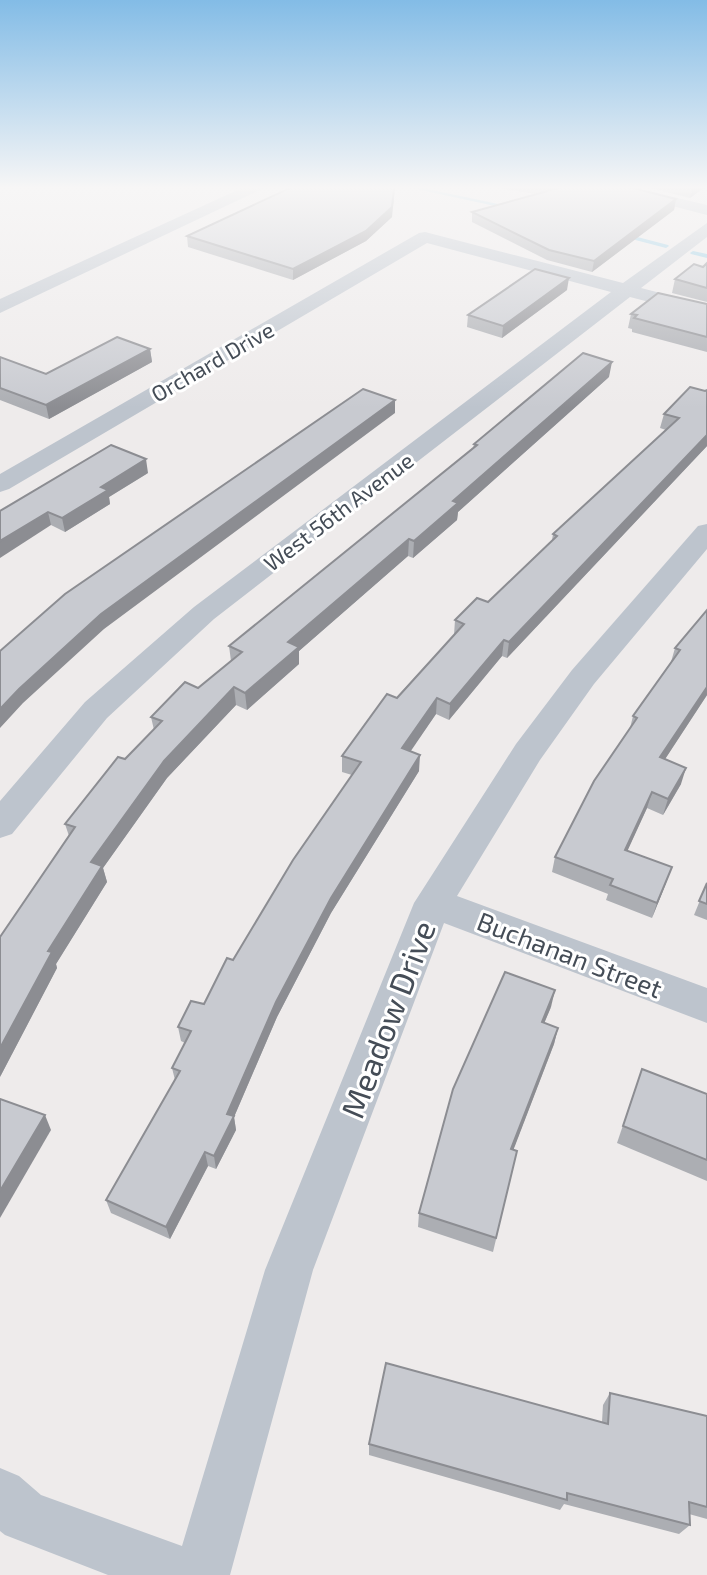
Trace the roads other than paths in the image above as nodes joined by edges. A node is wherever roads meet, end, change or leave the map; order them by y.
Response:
1 (100, 260) edge
2 (385, 260) edge
3 (516, 260) edge
4 (664, 260) edge
5 (627, 289) junction
6 (0, 307) edge
7 (707, 311) edge
8 (0, 484) edge
9 (707, 532) edge
10 (0, 825) edge
11 (433, 903) junction
12 (707, 1006) edge
13 (0, 1495) edge
14 (184, 1575) edge
15 (202, 1575) edge

1 - 6 street
2 - 8 street, Orchard Drive
3 - 5 street, Orchard Drive
4 - 5 street, West 56th Avenue
5 - 7 street
5 - 10 street, West 56th Avenue
9 - 11 street, Meadow Drive
11 - 12 street, Buchanan Street
11 - 15 street, Meadow Drive
13 - 14 street

